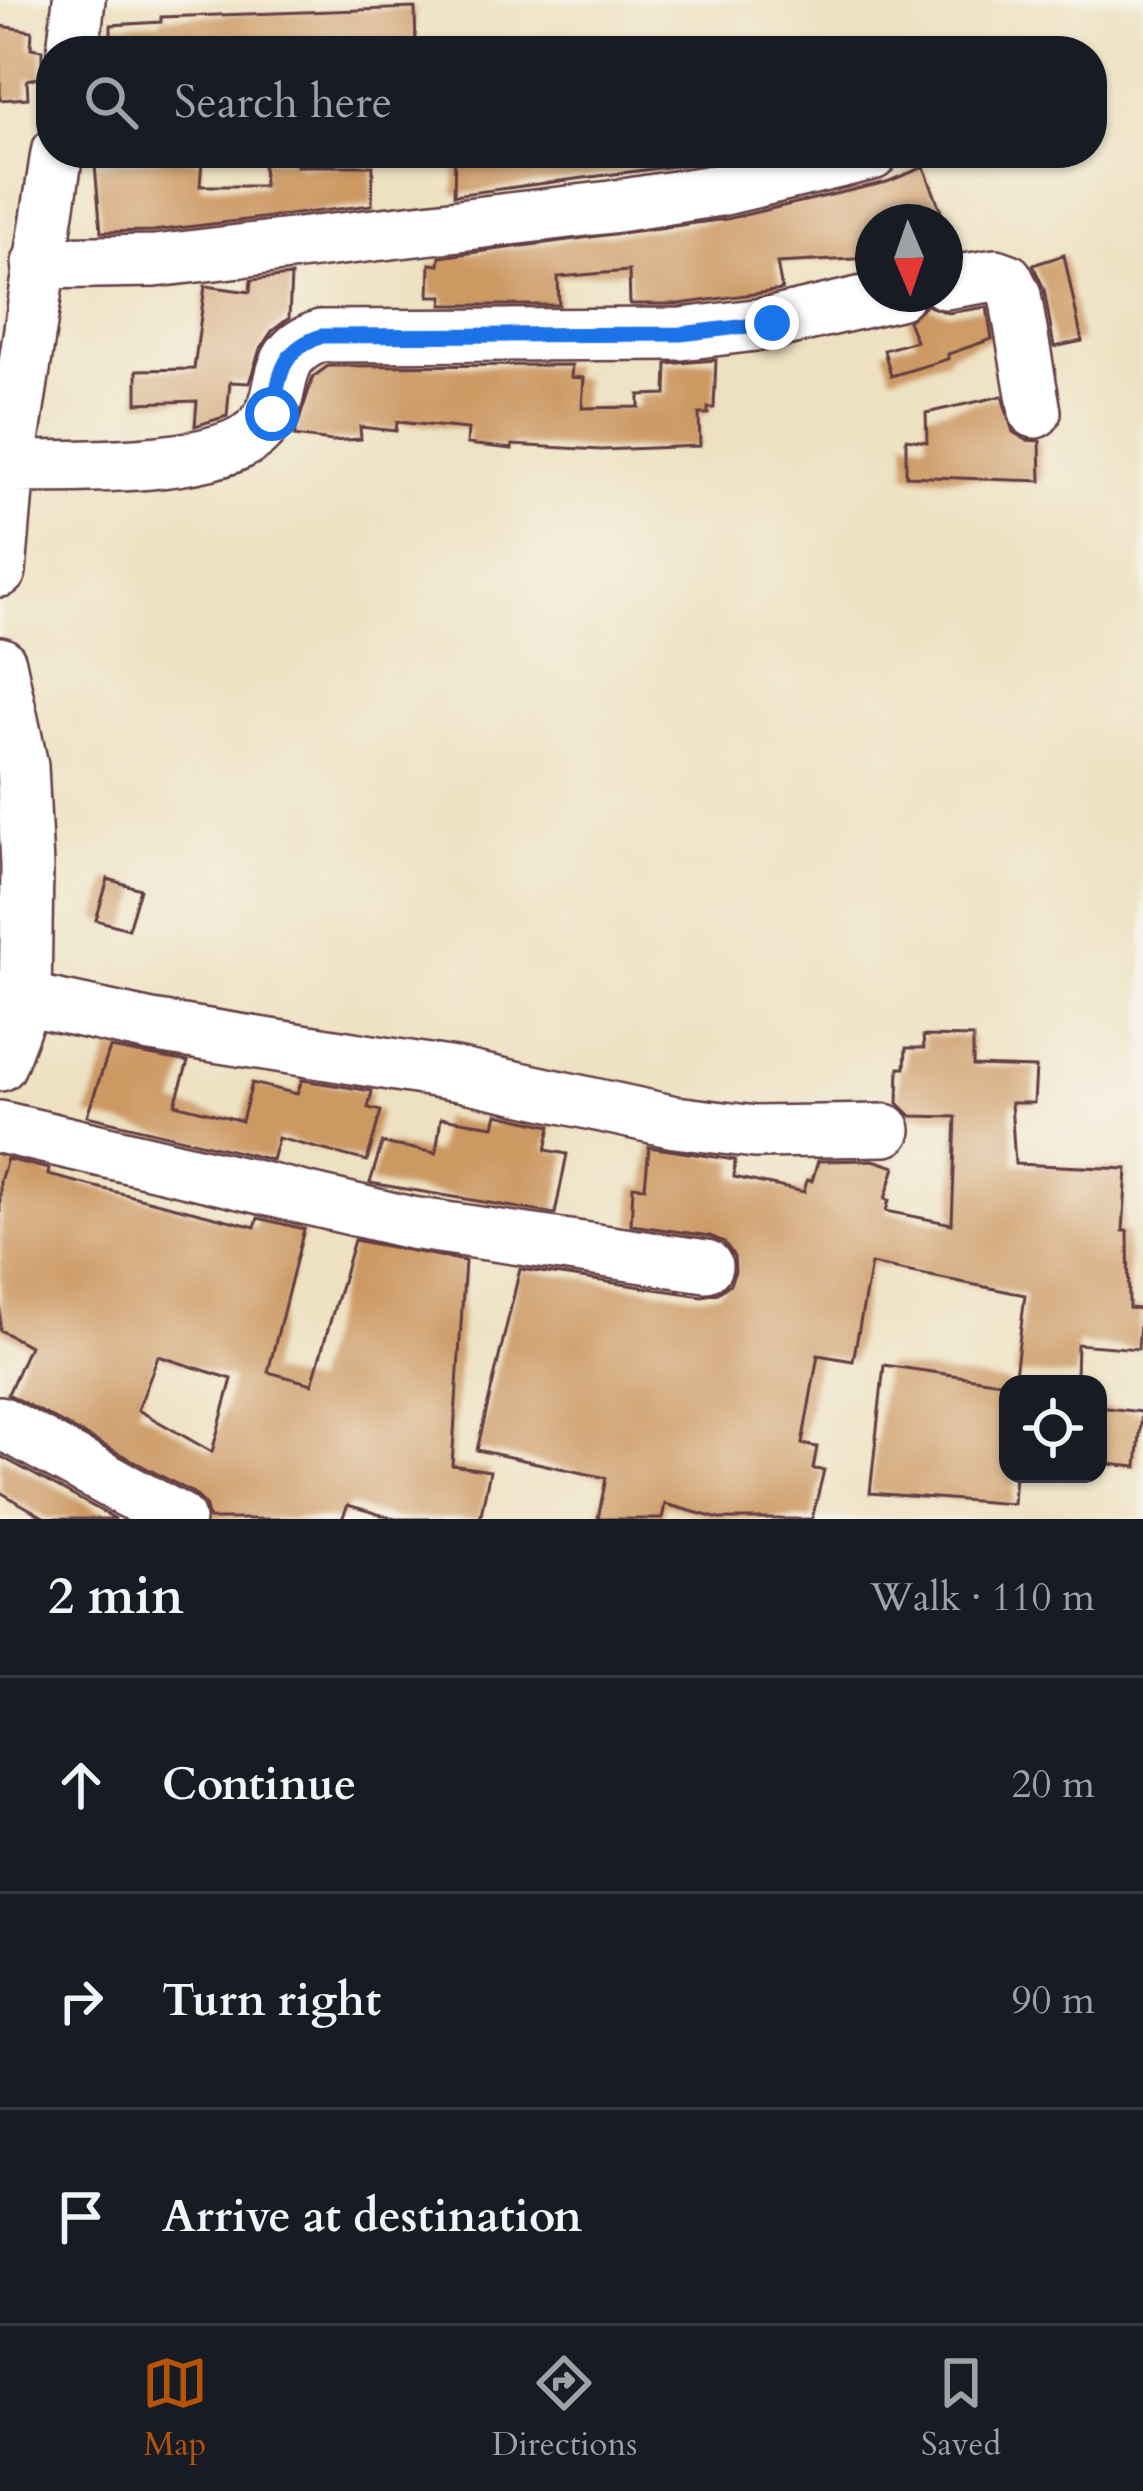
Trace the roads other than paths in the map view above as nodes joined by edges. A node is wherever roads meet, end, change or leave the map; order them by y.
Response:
1 (80, 0) edge
2 (76, 36) edge
3 (54, 168) edge
4 (813, 168) edge
5 (38, 263) junction
6 (963, 280) edge
7 (855, 304) edge
8 (1035, 412) dead end
9 (8, 467) junction
10 (0, 571) edge
11 (0, 663) edge
12 (25, 999) junction
13 (0, 1065) edge
14 (0, 1127) edge
15 (885, 1130) dead end
16 (706, 1266) dead end
17 (0, 1422) edge
18 (179, 1519) edge

1 - 2 street
3 - 5 street
4 - 5 street
5 - 9 street
6 - 8 street
7 - 9 street
9 - 10 street
11 - 12 street
12 - 13 street
12 - 15 street
14 - 16 street
17 - 18 street

